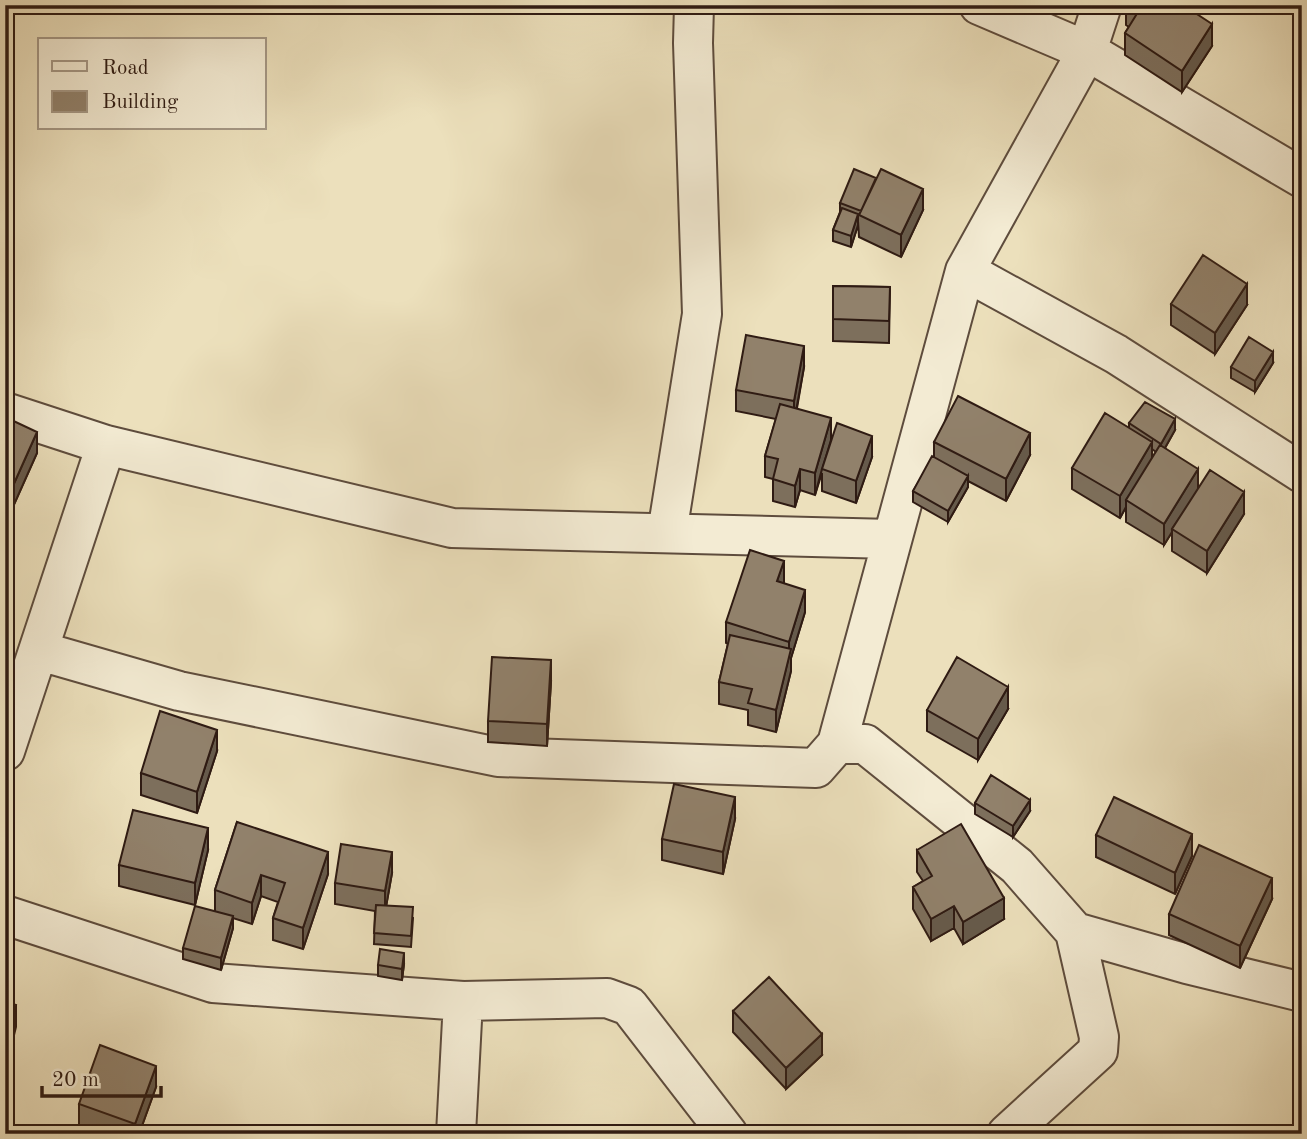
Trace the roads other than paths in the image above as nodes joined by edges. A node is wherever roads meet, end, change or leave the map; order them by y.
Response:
1 (694, 5) edge
2 (979, 5) edge
3 (1102, 5) edge
4 (1087, 51) junction
5 (1302, 178) edge
6 (965, 271) junction
7 (5, 412) edge
8 (106, 445) junction
9 (1302, 473) edge
10 (667, 533) junction
11 (892, 539) junction
12 (40, 651) junction
13 (836, 744) junction
14 (5, 751) edge
15 (5, 915) edge
16 (1075, 932) junction
17 (1302, 992) edge
18 (463, 1001) junction
19 (456, 1134) edge
20 (727, 1134) edge
21 (1007, 1134) edge

1 - 10 street
2 - 4 street
3 - 4 street
4 - 5 street
4 - 6 street
6 - 9 street
6 - 11 street
7 - 8 street
8 - 10 street
8 - 12 street
10 - 11 street
11 - 13 street
12 - 13 street
12 - 14 street
13 - 16 street
15 - 18 street
16 - 17 street
16 - 21 street
18 - 19 street
18 - 20 street

